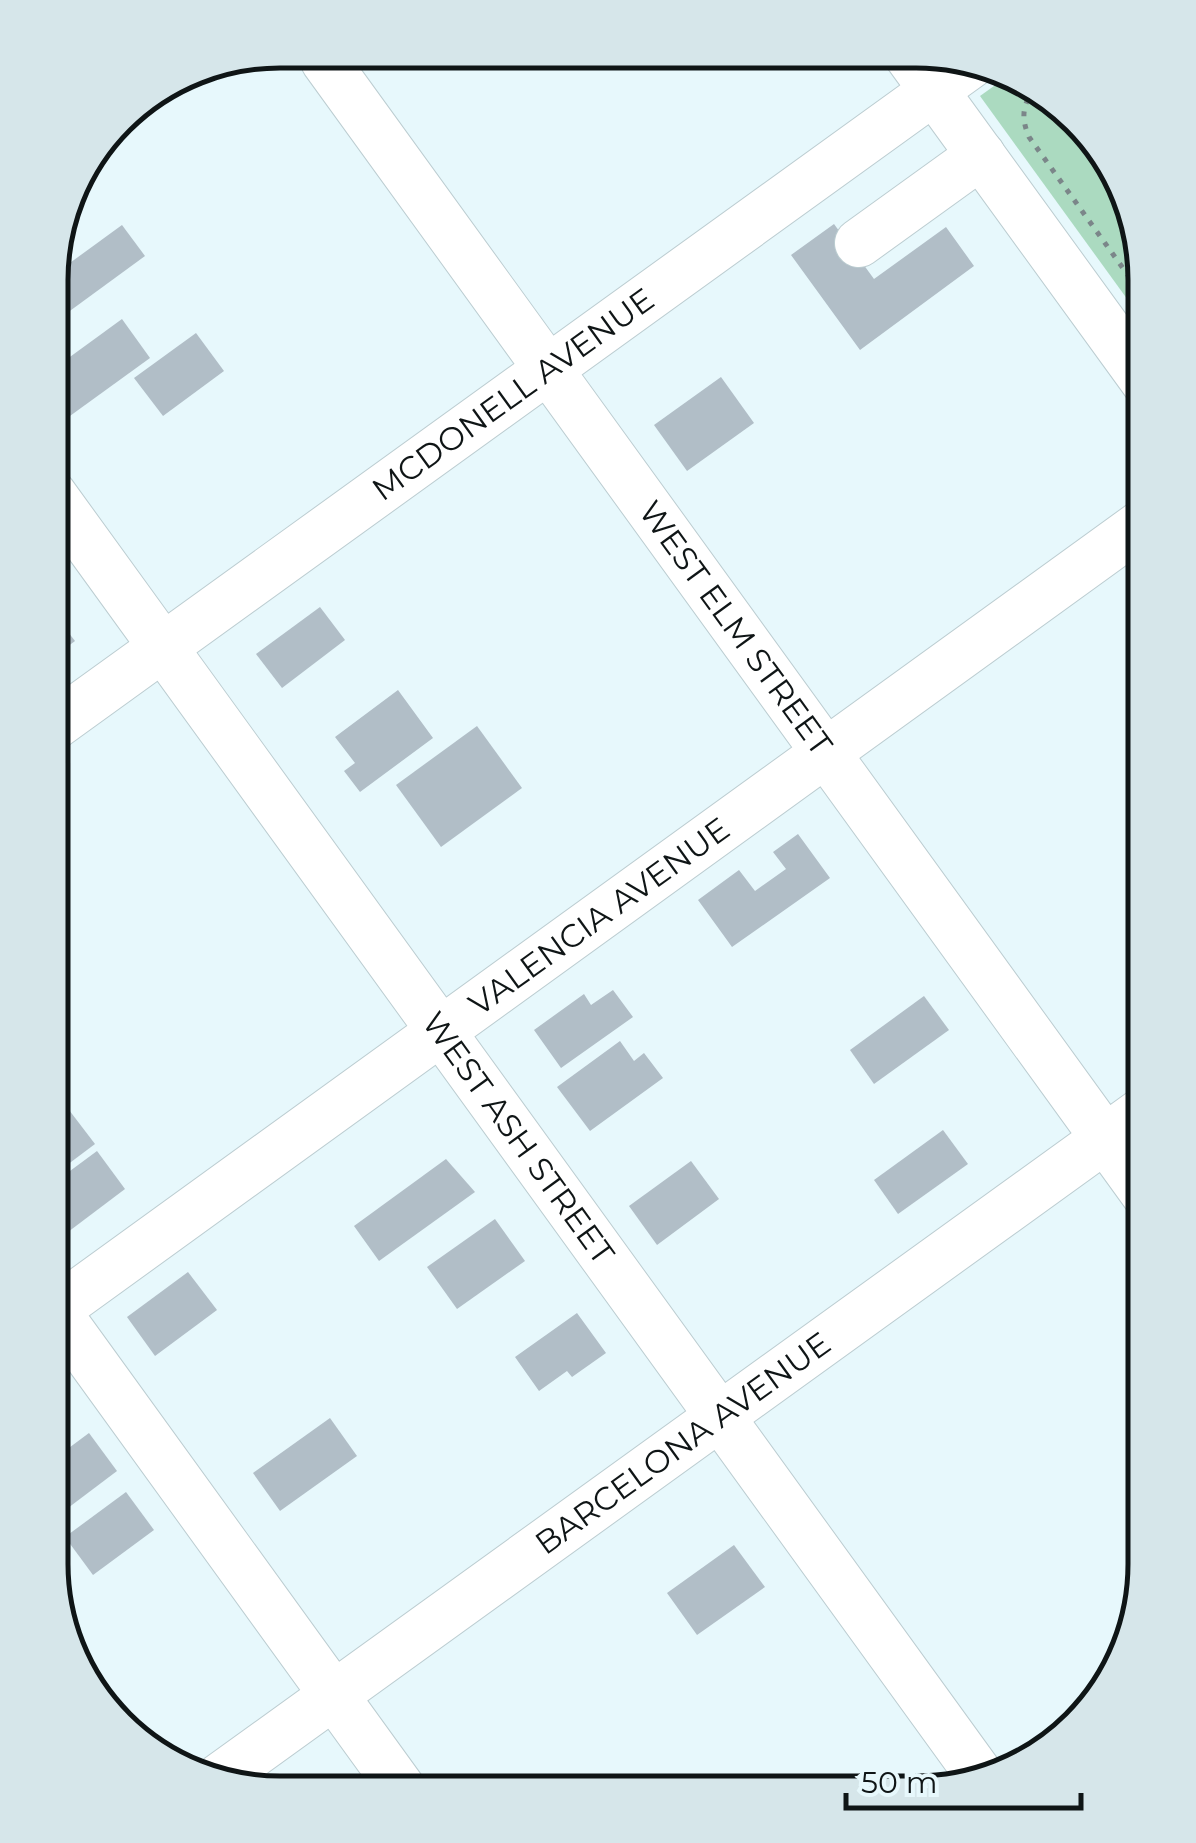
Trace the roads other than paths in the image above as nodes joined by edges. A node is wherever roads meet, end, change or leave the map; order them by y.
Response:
1 (330, 68) edge
2 (921, 72) edge
3 (981, 155) junction
4 (859, 242) dead end
5 (1128, 358) edge
6 (548, 368) junction
7 (68, 516) edge
8 (1128, 534) edge
9 (162, 647) junction
10 (68, 716) edge
11 (826, 753) junction
12 (442, 1032) junction
13 (1128, 1121) edge
14 (1105, 1138) junction
15 (1128, 1169) edge
16 (68, 1298) edge
17 (68, 1331) edge
18 (720, 1417) junction
19 (334, 1696) junction
20 (974, 1767) edge
21 (231, 1769) edge
22 (392, 1776) edge

1 - 6 street, WEST ELM STREET
2 - 3 street
2 - 6 street, MCDONELL AVENUE
3 - 4 street
3 - 5 street
6 - 9 street, MCDONELL AVENUE
6 - 11 street, WEST ELM STREET
7 - 9 street, WEST ASH STREET
8 - 11 street, VALENCIA AVENUE
9 - 10 street, MCDONELL AVENUE
9 - 12 street, WEST ASH STREET
11 - 12 street, VALENCIA AVENUE
11 - 14 street, WEST ELM STREET
12 - 16 street, VALENCIA AVENUE
12 - 18 street, WEST ASH STREET
13 - 14 street, BARCELONA AVENUE
14 - 15 street, WEST ELM STREET
14 - 18 street, BARCELONA AVENUE
17 - 19 street
18 - 19 street, BARCELONA AVENUE
18 - 20 street, WEST ASH STREET
19 - 21 street, BARCELONA AVENUE
19 - 22 street

